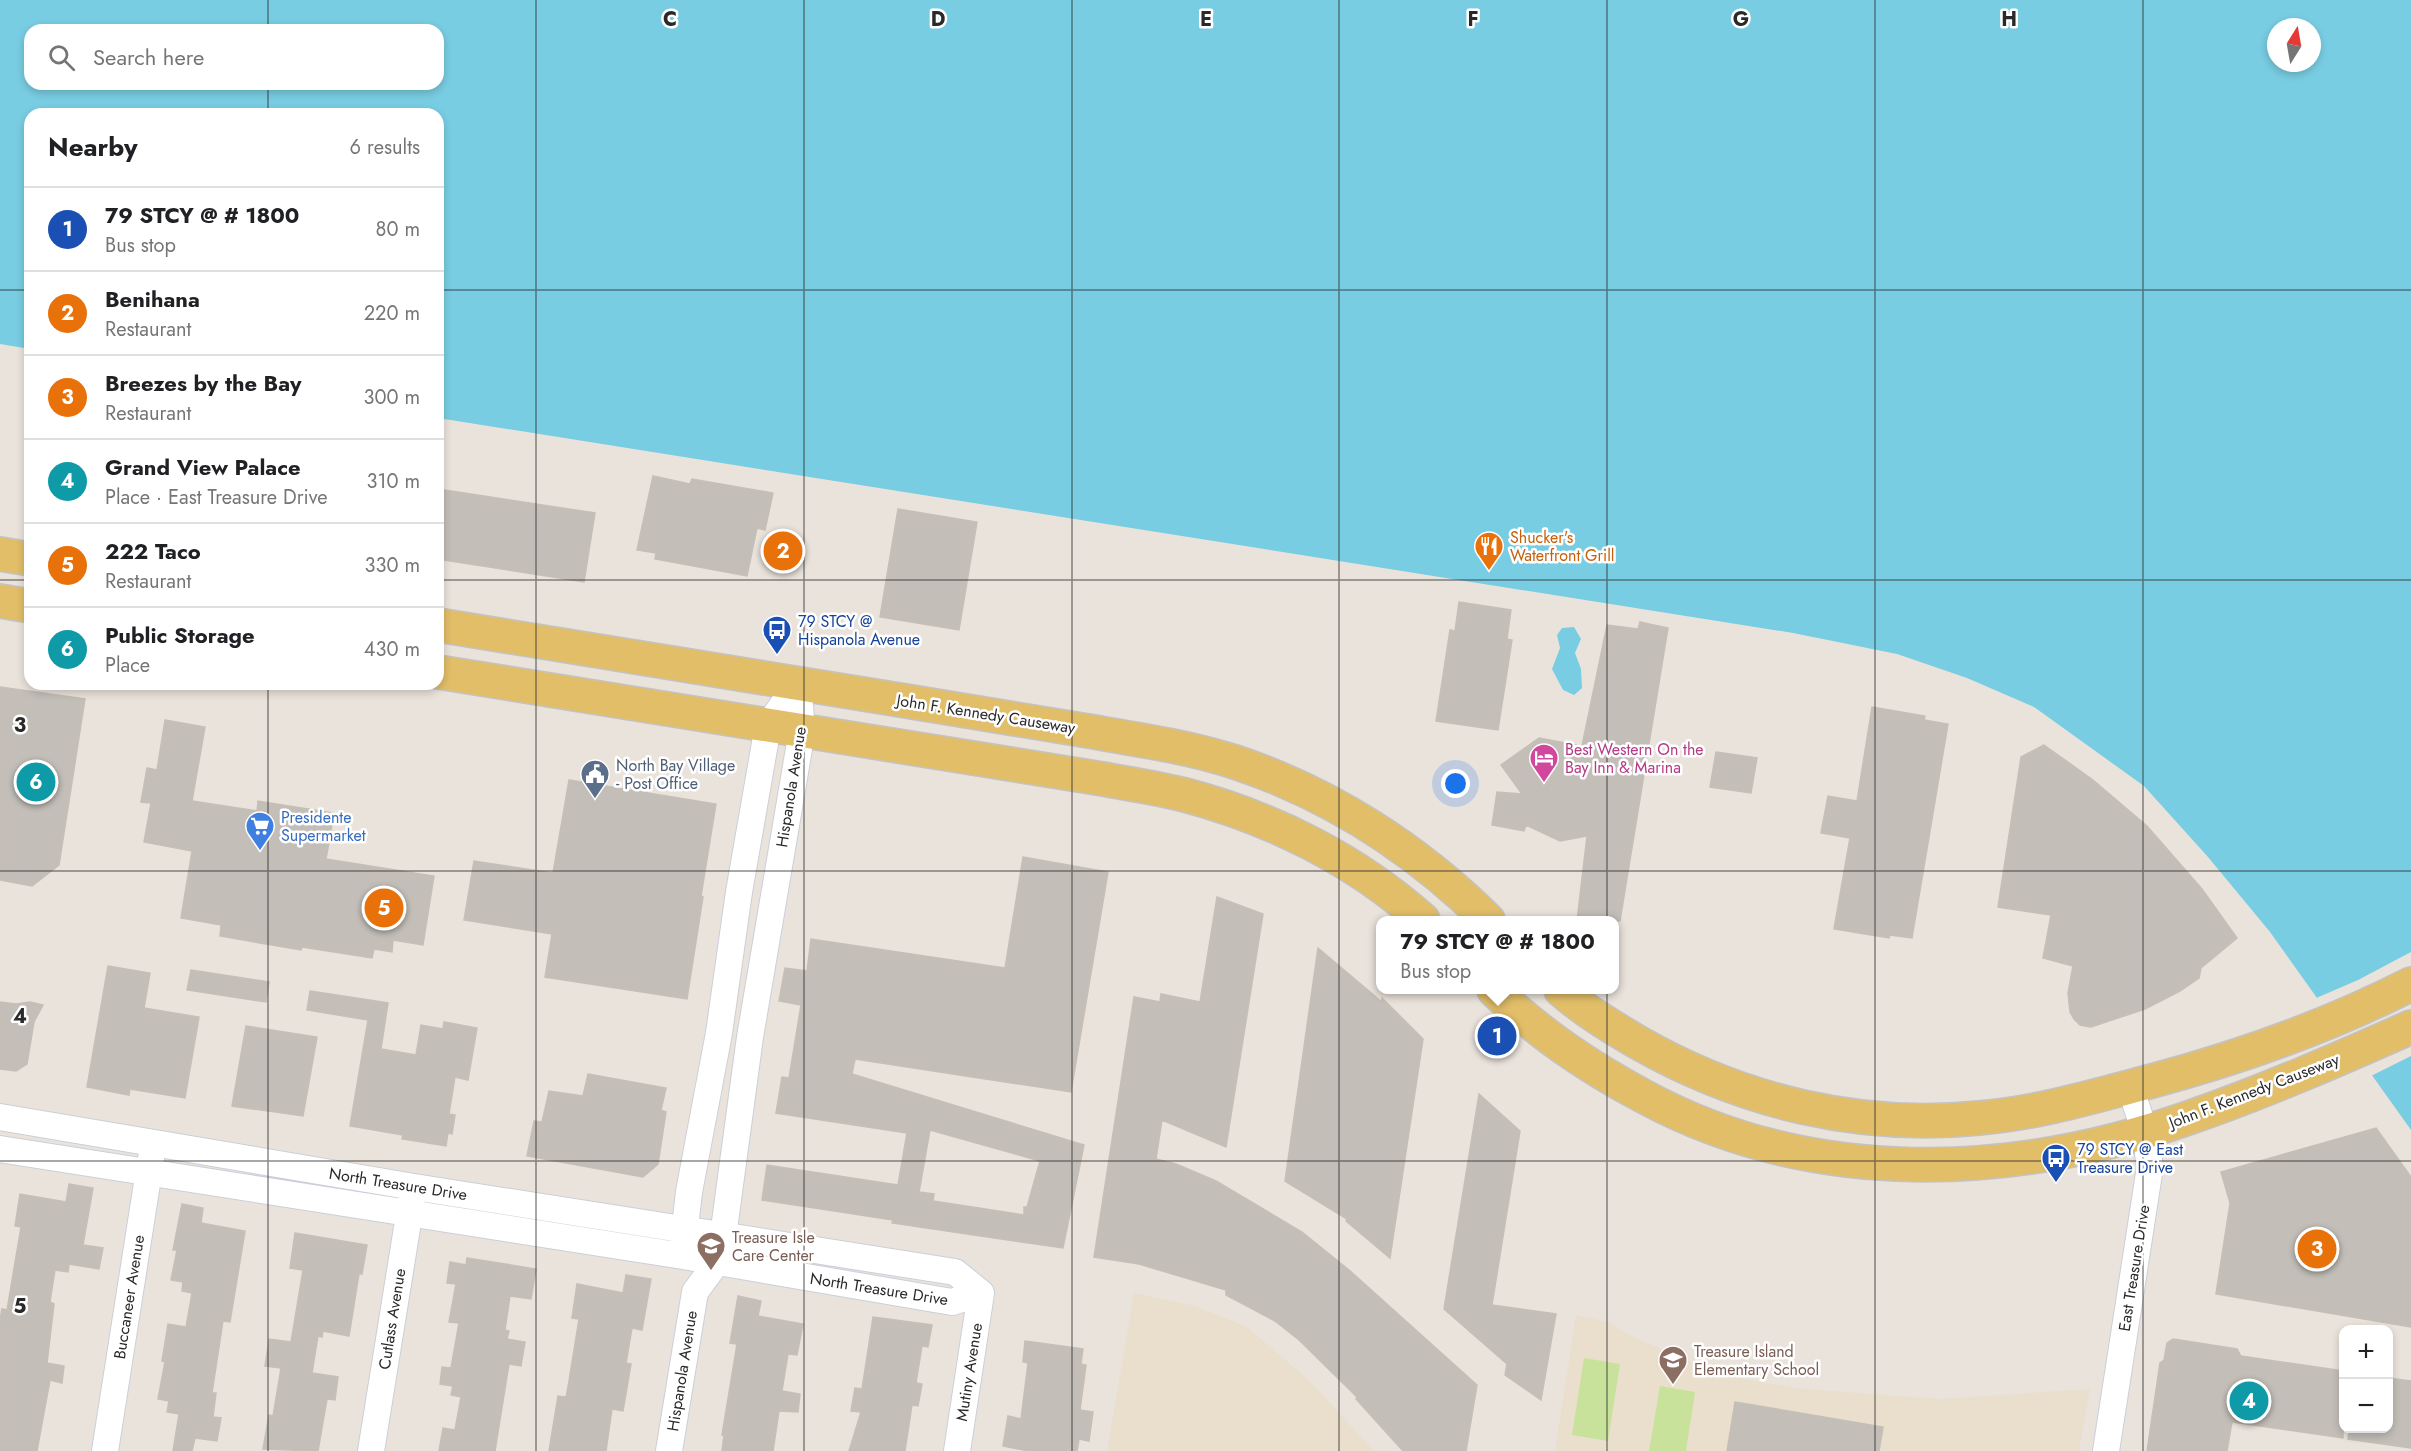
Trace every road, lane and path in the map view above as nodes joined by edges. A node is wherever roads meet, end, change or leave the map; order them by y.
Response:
1 (0, 554) edge
2 (24, 558) edge
3 (0, 601) edge
4 (24, 605) edge
5 (444, 627) edge
6 (489, 634) junction
7 (444, 673) edge
8 (478, 679) junction
9 (798, 682) junction
10 (768, 726) junction
11 (802, 731) junction
12 (1152, 742) junction
13 (1145, 786) junction
14 (736, 909) junction
15 (770, 915) junction
16 (1417, 916) edge
17 (1483, 916) edge
18 (2411, 984) edge
19 (1499, 994) edge
20 (1566, 994) edge
21 (2411, 1027) edge
22 (2130, 1087) junction
23 (1781, 1102) junction
24 (0, 1118) edge
25 (2145, 1132) junction
26 (153, 1143) junction
27 (1773, 1147) junction
28 (0, 1149) edge
29 (148, 1173) junction
30 (414, 1188) junction
31 (410, 1214) junction
32 (684, 1229) junction
33 (722, 1237) junction
34 (683, 1256) junction
35 (717, 1262) junction
36 (695, 1292) junction
37 (981, 1293) junction
38 (105, 1451) edge
39 (371, 1451) edge
40 (669, 1451) edge
41 (957, 1451) edge
42 (2106, 1451) edge

1 - 2 main road
3 - 4 main road
5 - 6 main road, John F. Kennedy Causeway
6 - 8 main road
6 - 9 main road, John F. Kennedy Causeway
7 - 8 main road
8 - 10 main road
9 - 10 street, Hispanola Avenue
9 - 11 street, Hispanola Avenue
9 - 12 main road, John F. Kennedy Causeway
10 - 11 main road
10 - 14 street, Hispanola Avenue
11 - 13 main road
11 - 15 street, Hispanola Avenue
12 - 13 main road
12 - 17 main road, John F. Kennedy Causeway
13 - 16 main road
14 - 15 street
14 - 32 street, Hispanola Avenue
15 - 33 street, Hispanola Avenue
18 - 22 main road
19 - 27 main road, John F. Kennedy Causeway
20 - 23 main road
21 - 25 main road, John F. Kennedy Causeway
22 - 23 main road
22 - 25 street, East Treasure Drive
23 - 27 main road
24 - 26 street, North Treasure Drive
25 - 27 main road, John F. Kennedy Causeway
25 - 42 street, East Treasure Drive
26 - 29 street, Buccaneer Avenue
26 - 30 street, North Treasure Drive
28 - 29 street, North Treasure Drive
29 - 31 street, North Treasure Drive
29 - 38 street, Buccaneer Avenue
30 - 31 street, Cutlass Avenue
30 - 32 street, North Treasure Drive
31 - 34 street, North Treasure Drive
31 - 39 street, Cutlass Avenue
32 - 33 street, North Treasure Drive
32 - 34 street, Hispanola Avenue
33 - 35 street, Hispanola Avenue
33 - 37 street, North Treasure Drive
34 - 35 street, North Treasure Drive
34 - 36 street, Hispanola Avenue
35 - 36 street, Hispanola Avenue
35 - 37 street, North Treasure Drive
36 - 40 street, Hispanola Avenue
37 - 41 street, Mutiny Avenue

